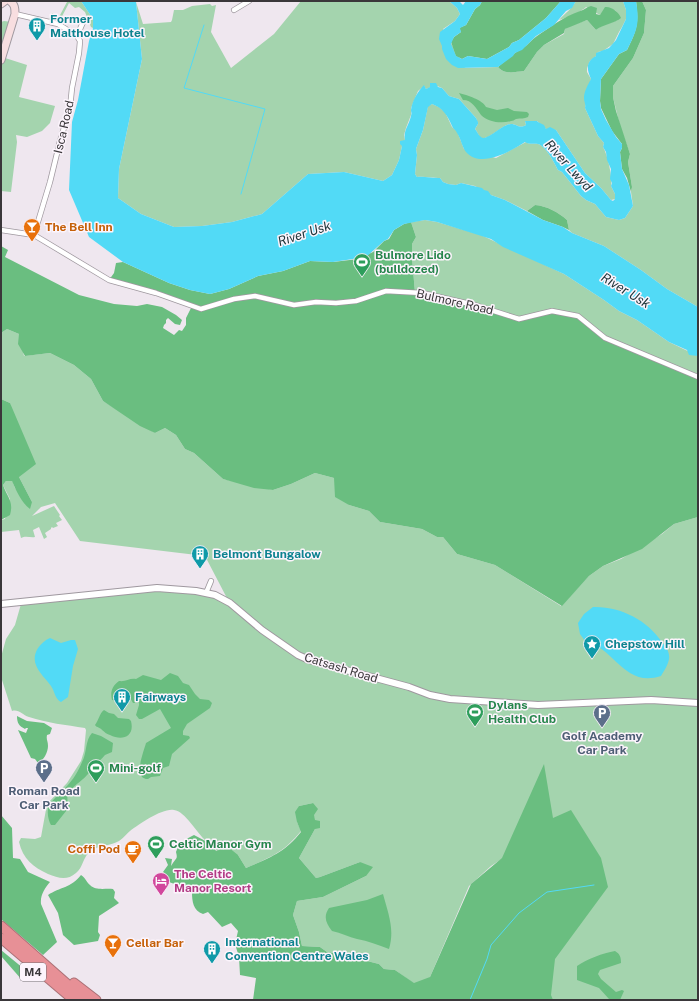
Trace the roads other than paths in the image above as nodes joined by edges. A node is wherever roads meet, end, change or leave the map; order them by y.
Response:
1 (5, 1) edge
2 (10, 1) edge
3 (249, 1) edge
4 (1, 4) edge
5 (234, 10) dead end
6 (15, 14) junction
7 (84, 20) dead end
8 (77, 36) junction
9 (1, 60) edge
10 (1, 230) edge
11 (34, 235) junction
12 (698, 377) edge
13 (211, 581) dead end
14 (206, 593) junction
15 (1, 604) edge
16 (698, 702) edge
17 (1, 926) edge
18 (1, 938) edge
19 (1, 944) edge
20 (32, 953) junction
21 (49, 979) junction
22 (65, 1000) edge
23 (69, 1000) edge
24 (74, 1000) edge
25 (85, 1000) edge
26 (96, 1000) edge

1 - 4 main road
2 - 6 main road
3 - 5 street
6 - 8 street
6 - 9 main road
7 - 8 street, Isca Road
8 - 11 street, Isca Road
10 - 11 street, Bulmore Road
11 - 12 street, Bulmore Road
13 - 14 street
14 - 15 street, Catsash Road
14 - 16 street, Catsash Road
17 - 20 highway, M4
18 - 21 highway, M4
19 - 22 highway, M4
20 - 25 highway, M4
20 - 26 highway, M4
21 - 23 highway, M4
21 - 24 highway, M4

